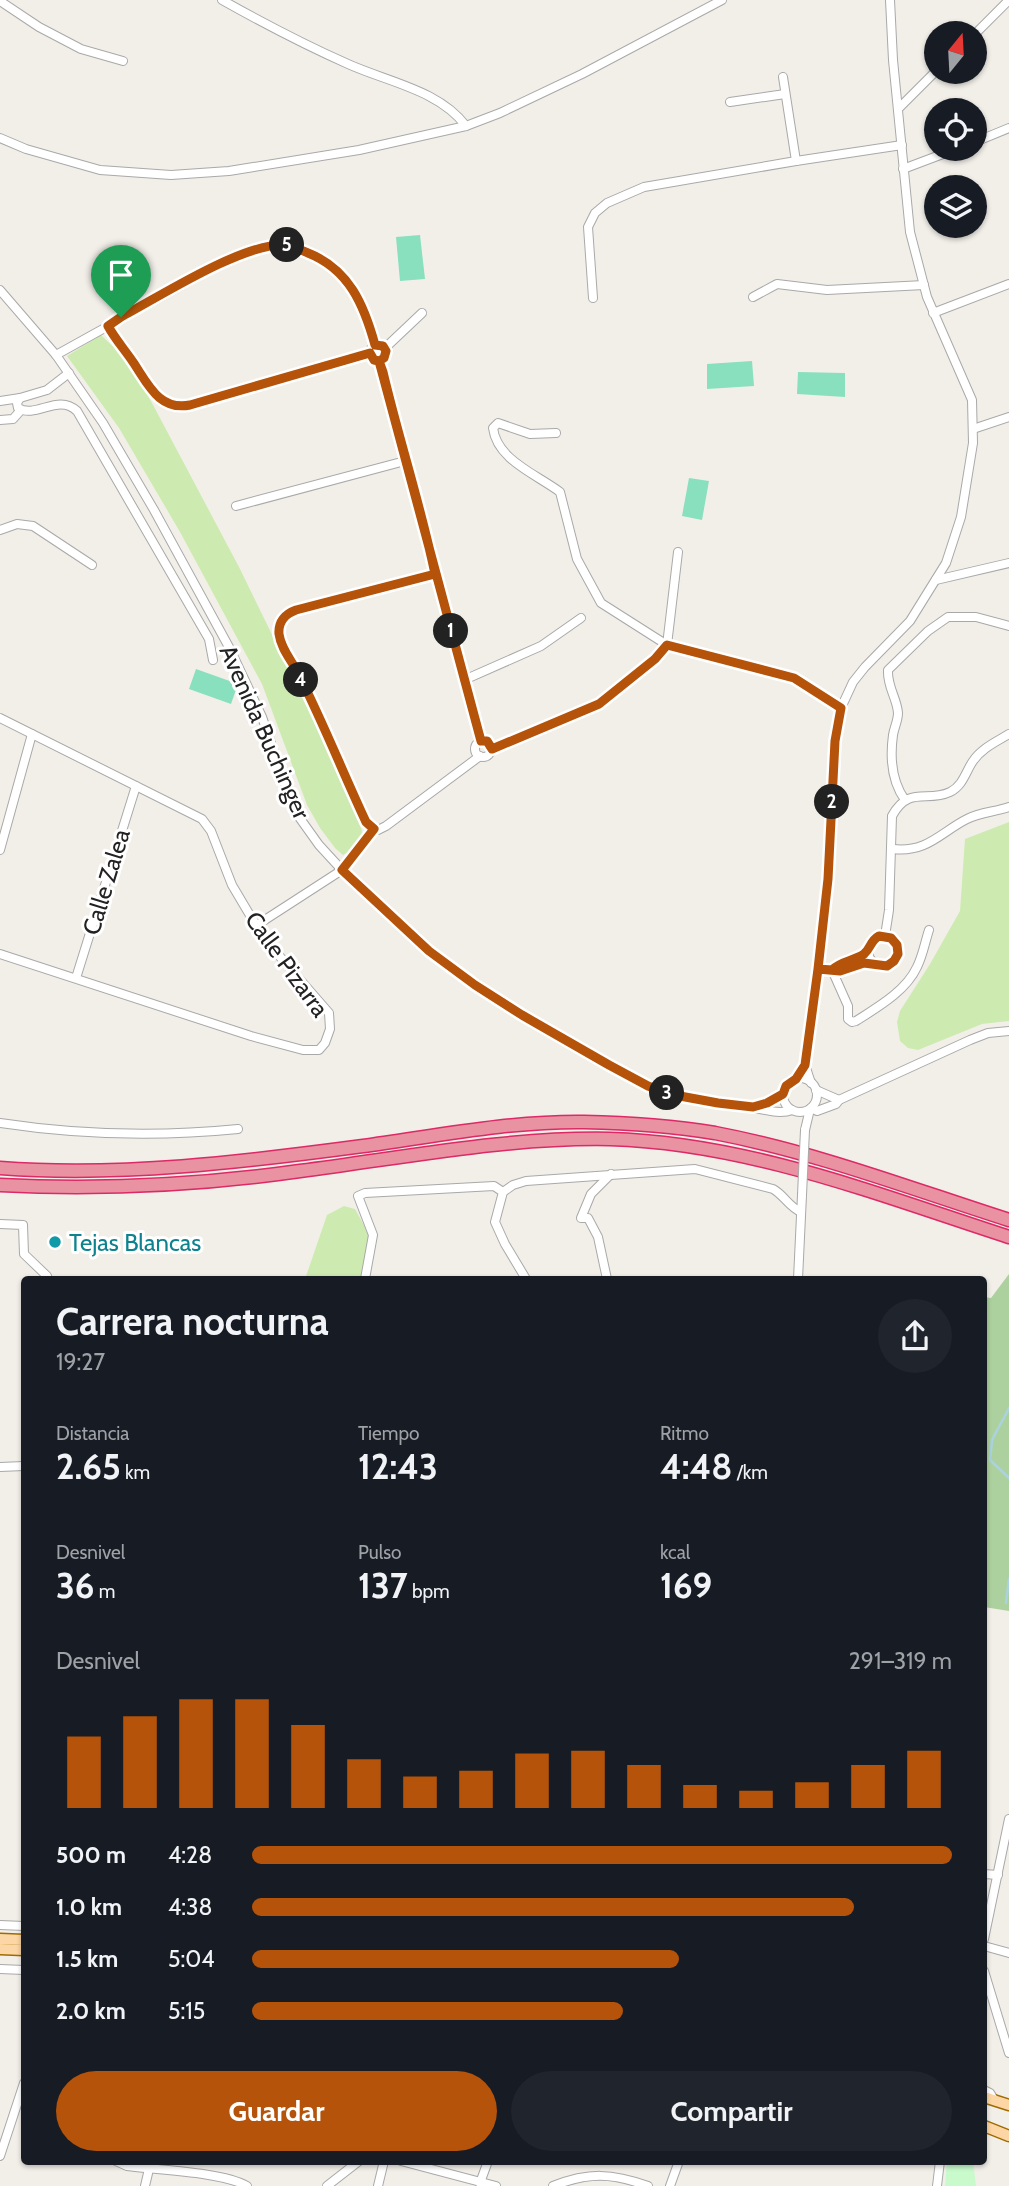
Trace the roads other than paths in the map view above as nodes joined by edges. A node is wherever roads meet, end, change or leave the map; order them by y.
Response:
1 (222, 0) edge
2 (722, 0) edge
3 (890, 0) edge
4 (1009, 0) edge
5 (0, 1) edge
6 (987, 22) edge
7 (123, 61) dead end
8 (783, 77) dead end
9 (924, 83) edge
10 (785, 94) junction
11 (730, 102) dead end
12 (899, 108) junction
13 (466, 126) junction
14 (1009, 128) edge
15 (987, 137) edge
16 (0, 138) edge
17 (902, 145) junction
18 (796, 161) junction
19 (924, 161) edge
20 (903, 169) junction
21 (1009, 284) edge
22 (924, 285) junction
23 (0, 290) edge
24 (753, 297) dead end
25 (593, 298) dead end
26 (422, 313) dead end
27 (933, 313) junction
28 (108, 326) junction
29 (375, 345) junction
30 (385, 348) junction
31 (370, 353) junction
32 (56, 355) junction
33 (379, 361) junction
34 (69, 373) junction
35 (20, 398) junction
36 (0, 401) edge
37 (21, 410) junction
38 (1009, 417) edge
39 (0, 420) edge
40 (973, 429) junction
41 (556, 433) dead end
42 (405, 461) junction
43 (236, 506) dead end
44 (0, 530) edge
45 (678, 552) dead end
46 (1009, 563) edge
47 (92, 565) dead end
48 (435, 574) junction
49 (936, 580) junction
50 (580, 618) dead end
51 (1009, 626) edge
52 (667, 645) junction
53 (213, 660) dead end
54 (464, 680) junction
55 (841, 708) junction
56 (0, 718) edge
57 (32, 734) junction
58 (1009, 734) edge
59 (481, 741) junction
60 (492, 749) junction
61 (480, 756) junction
62 (136, 786) junction
63 (905, 800) junction
64 (1009, 807) edge
65 (374, 829) junction
66 (893, 849) junction
67 (0, 850) edge
68 (342, 870) junction
69 (257, 925) junction
70 (929, 930) dead end
71 (885, 936) junction
72 (867, 948) junction
73 (0, 954) edge
74 (874, 964) junction
75 (818, 969) junction
76 (832, 970) junction
77 (76, 978) junction
78 (1009, 1031) edge
79 (805, 1065) junction
80 (796, 1079) junction
81 (814, 1086) junction
82 (783, 1094) junction
83 (839, 1100) junction
84 (753, 1107) junction
85 (811, 1108) junction
86 (793, 1110) junction
87 (0, 1123) edge
88 (238, 1129) dead end
89 (805, 1130) junction
90 (3, 1168) edge
91 (611, 1174) junction
92 (0, 1185) edge
93 (503, 1192) junction
94 (801, 1212) junction
95 (1009, 1220) edge
96 (0, 1224) edge
97 (1009, 1237) edge
98 (47, 1276) edge
99 (366, 1276) edge
100 (524, 1276) edge
101 (606, 1276) edge
102 (799, 1276) edge
103 (0, 1466) edge
104 (21, 1466) edge
105 (1009, 1823) edge
106 (987, 1874) edge
107 (998, 1875) junction
108 (987, 1925) edge
109 (0, 1926) edge
110 (21, 1926) edge
111 (0, 1940) edge
112 (21, 1940) edge
113 (987, 1947) edge
114 (0, 1949) edge
115 (21, 1950) edge
116 (1009, 1953) edge
117 (0, 1969) edge
118 (21, 1970) edge
119 (987, 1982) edge
120 (1009, 2053) edge
121 (987, 2092) edge
122 (21, 2096) edge
123 (987, 2098) edge
124 (995, 2101) junction
125 (1009, 2105) edge
126 (987, 2127) edge
127 (1009, 2136) edge
128 (0, 2156) edge
129 (125, 2165) edge
130 (354, 2165) edge
131 (383, 2165) edge
132 (415, 2165) edge
133 (487, 2165) edge
134 (678, 2165) edge
135 (940, 2165) edge
136 (149, 2169) junction
137 (480, 2183) junction
138 (145, 2186) edge
139 (247, 2186) edge
140 (327, 2186) edge
141 (378, 2186) edge
142 (496, 2186) edge
143 (553, 2186) edge
144 (648, 2186) edge
145 (670, 2186) edge
146 (937, 2186) edge

1 - 13 street
2 - 13 street
3 - 12 street
4 - 6 street
5 - 7 street
8 - 10 street
9 - 12 street
10 - 11 street
10 - 18 street
12 - 17 street
13 - 16 street
14 - 15 street
17 - 18 street
17 - 20 street
18 - 25 street
19 - 20 street
20 - 22 street
21 - 27 street
22 - 24 street
22 - 27 street
23 - 32 street, Avenida Buchinger
26 - 30 street
27 - 40 street
28 - 29 street
28 - 31 street
28 - 32 street
29 - 30 street
29 - 31 street
30 - 33 street
31 - 33 street
32 - 34 street, Avenida Buchinger
33 - 42 street
34 - 35 street
34 - 68 street, Avenida Buchinger
35 - 36 street
35 - 37 street
37 - 39 street
37 - 53 street
38 - 40 street
40 - 49 street
41 - 52 street
42 - 43 street
42 - 48 street
44 - 47 street
45 - 52 street
46 - 49 street
48 - 54 street
48 - 65 street
49 - 55 street
50 - 54 street
51 - 63 street
52 - 55 street
52 - 60 street
54 - 59 street
55 - 75 street
56 - 57 street, Calle Pizarra
57 - 62 street, Calle Pizarra
57 - 67 street
58 - 63 street
59 - 60 street
59 - 61 street
60 - 61 street
61 - 65 street
62 - 69 street, Calle Pizarra
62 - 77 street, Calle Zalea
63 - 66 street
64 - 66 street
65 - 68 street
66 - 71 street
68 - 69 street
68 - 84 street, Avenida Buchinger
69 - 77 street, Calle Pizarra
70 - 76 street
71 - 72 street
71 - 74 street
72 - 74 street
72 - 76 street
73 - 77 street, Calle Pizarra
74 - 76 street
75 - 76 street
75 - 79 street
78 - 83 street
79 - 80 street
79 - 81 street
80 - 81 street
80 - 82 street
81 - 83 street
81 - 85 street
82 - 84 street, Avenida Buchinger
82 - 86 street
83 - 85 street
84 - 86 street, Avenida Buchinger
85 - 86 street
85 - 89 street
86 - 89 street
87 - 88 street
89 - 94 street, bridge
90 - 95 highway
91 - 93 street
91 - 94 street
91 - 101 street
92 - 97 highway
93 - 99 street
93 - 100 street
94 - 102 street
96 - 98 street
103 - 104 street
105 - 107 street
106 - 107 street
107 - 108 street
109 - 110 street
111 - 112 main road
113 - 116 street
114 - 115 main road
117 - 118 street
119 - 120 street
121 - 124 street
122 - 128 street
123 - 124 main road
124 - 125 main road
126 - 127 main road
129 - 136 street
130 - 140 street
131 - 141 street
132 - 137 street
133 - 137 street
134 - 145 street
135 - 146 street
136 - 138 street
136 - 139 street
137 - 142 street
143 - 144 street

